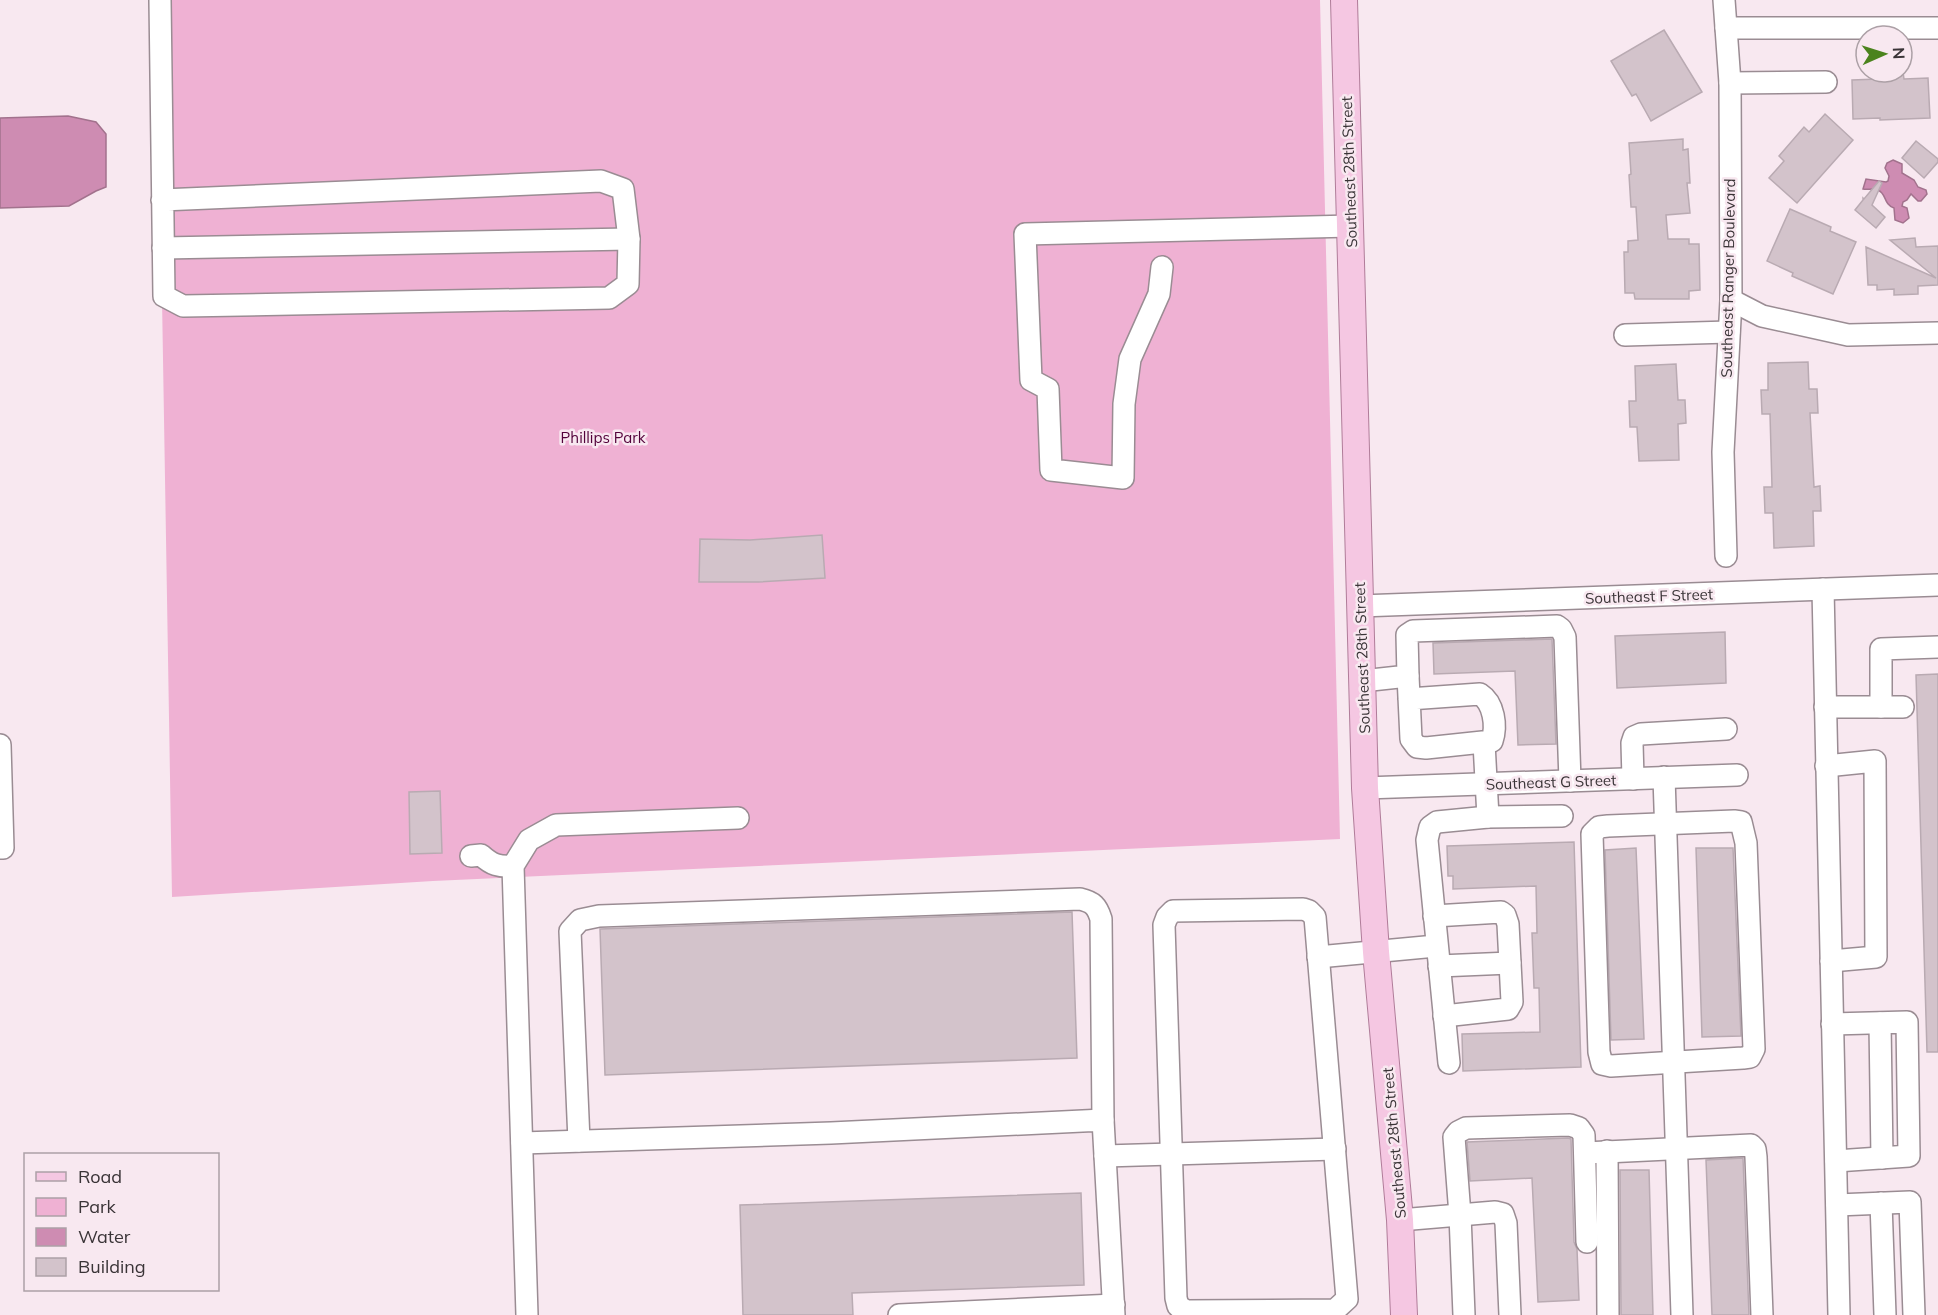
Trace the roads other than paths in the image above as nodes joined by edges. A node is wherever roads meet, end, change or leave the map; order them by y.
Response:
1 (160, 0) edge
2 (1344, 0) edge
3 (1724, 0) edge
4 (1726, 28) junction
5 (1938, 28) edge
6 (1826, 82) dead end
7 (1730, 83) junction
8 (162, 200) junction
9 (1351, 226) junction
10 (629, 239) junction
11 (163, 248) junction
12 (1162, 267) dead end
13 (1731, 300) junction
14 (1728, 332) junction
15 (1938, 333) edge
16 (1625, 335) dead end
17 (1726, 556) dead end
18 (1938, 585) edge
19 (1823, 589) junction
20 (1360, 606) junction
21 (1938, 647) edge
22 (1408, 676) junction
23 (1362, 681) junction
24 (1409, 699) junction
25 (1825, 707) junction
26 (1881, 707) junction
27 (1903, 707) dead end
28 (1726, 729) dead end
29 (1484, 743) junction
30 (0, 745) edge
31 (1826, 765) junction
32 (1737, 775) dead end
33 (1664, 777) junction
34 (1633, 779) junction
35 (1570, 781) junction
36 (1487, 784) junction
37 (1365, 788) junction
38 (1562, 816) dead end
39 (1488, 817) junction
40 (738, 818) dead end
41 (1666, 825) junction
42 (0, 848) edge
43 (471, 856) dead end
44 (513, 866) junction
45 (1434, 916) junction
46 (1376, 952) junction
47 (1438, 956) junction
48 (1318, 957) junction
49 (1831, 962) junction
50 (1510, 963) junction
51 (1444, 1016) junction
52 (1832, 1024) junction
53 (1449, 1063) dead end
54 (1674, 1063) junction
55 (1103, 1120) junction
56 (579, 1141) junction
57 (522, 1143) junction
58 (1676, 1147) junction
59 (1335, 1149) junction
60 (1607, 1151) junction
61 (1585, 1153) junction
62 (1172, 1154) junction
63 (1105, 1156) junction
64 (1836, 1161) junction
65 (1881, 1203) junction
66 (1837, 1205) junction
67 (1460, 1215) junction
68 (1400, 1220) junction
69 (1587, 1242) dead end
70 (1114, 1310) edge
71 (527, 1315) edge
72 (899, 1315) edge
73 (1404, 1315) edge
74 (1464, 1315) edge
75 (1510, 1315) edge
76 (1608, 1315) edge
77 (1682, 1315) edge
78 (1762, 1315) edge
79 (1839, 1315) edge
80 (1885, 1315) edge
81 (1914, 1315) edge

1 - 8 street
2 - 9 main road, Southeast 28th Street
3 - 4 street, Southeast Ranger Boulevard
4 - 5 street
4 - 7 street, Southeast Ranger Boulevard
6 - 7 street
7 - 13 street, Southeast Ranger Boulevard
8 - 10 street
8 - 11 street
9 - 12 street
9 - 20 main road, Southeast 28th Street
10 - 11 street
10 - 11 street
13 - 14 street, Southeast Ranger Boulevard
13 - 15 street
14 - 16 street
14 - 17 street, Southeast Ranger Boulevard
18 - 19 street, Southeast F Street
19 - 20 street, Southeast F Street
19 - 25 street
20 - 23 main road, Southeast 28th Street
21 - 26 street
22 - 23 street
22 - 24 street
22 - 35 street
23 - 37 main road, Southeast 28th Street
24 - 29 street
24 - 29 street
25 - 26 street
25 - 31 street
26 - 27 street
28 - 34 street
29 - 36 street
30 - 42 street
31 - 49 street
31 - 49 street
32 - 33 street, Southeast G Street
33 - 34 street, Southeast G Street
33 - 41 street
34 - 35 street, Southeast G Street
35 - 36 street, Southeast G Street
36 - 37 street, Southeast G Street
36 - 39 street
37 - 46 main road, Southeast 28th Street
38 - 39 street
39 - 45 street
40 - 44 street
41 - 54 street
41 - 54 street
41 - 54 street
43 - 44 street
44 - 57 street
45 - 47 street
45 - 50 street
46 - 47 street
46 - 48 street
46 - 68 main road, Southeast 28th Street
47 - 50 street
47 - 51 street
48 - 59 street
48 - 62 street
49 - 52 street
50 - 51 street
51 - 53 street
52 - 64 street
52 - 64 street
54 - 58 street
55 - 56 street
55 - 56 street
55 - 63 street
56 - 57 street
57 - 71 street
58 - 60 street
58 - 77 street
58 - 78 street
59 - 62 street
59 - 62 street
60 - 61 street
60 - 76 street
61 - 67 street
61 - 69 street
62 - 63 street
63 - 70 street
64 - 66 street
65 - 66 street
65 - 80 street
65 - 81 street
66 - 79 street
67 - 68 street
67 - 74 street
67 - 75 street
68 - 73 main road, Southeast 28th Street
70 - 72 street

